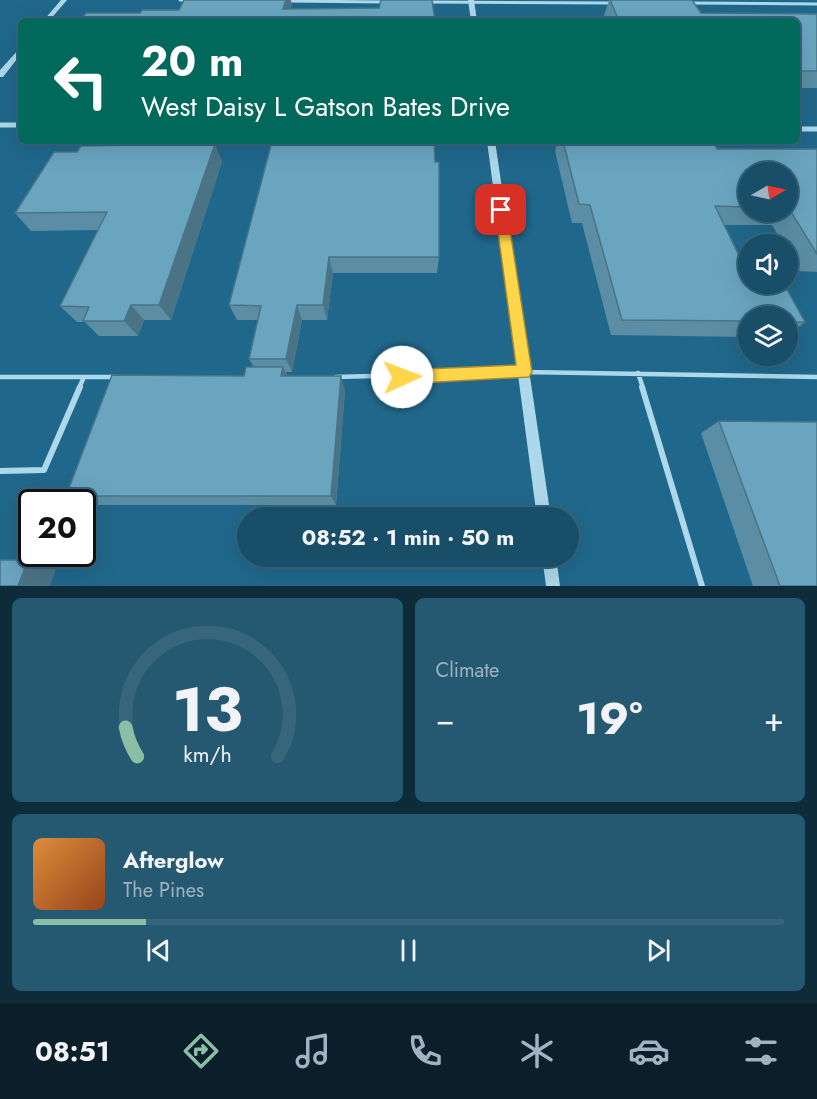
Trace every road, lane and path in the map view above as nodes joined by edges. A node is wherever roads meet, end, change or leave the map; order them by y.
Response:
1 (64, 0) edge
2 (180, 0) edge
3 (190, 0) edge
4 (279, 1) edge
5 (471, 1) edge
6 (385, 2) edge
7 (421, 2) edge
8 (617, 3) edge
9 (686, 3) edge
10 (817, 4) edge
11 (49, 18) edge
12 (474, 18) edge
13 (18, 54) edge
14 (0, 75) edge
15 (0, 125) edge
16 (18, 125) edge
17 (800, 129) edge
18 (817, 129) edge
19 (491, 144) edge
20 (524, 372) junction
21 (638, 373) junction
22 (0, 377) edge
23 (84, 377) junction
24 (120, 377) edge
25 (332, 377) edge
26 (817, 377) edge
27 (0, 471) edge
28 (542, 507) edge
29 (550, 567) edge
30 (553, 586) edge
31 (702, 586) edge

1 - 11 street
2 - 3 lane
4 - 6 lane
5 - 7 lane
5 - 8 lane
5 - 12 street
9 - 10 lane
13 - 14 street
15 - 16 street
17 - 18 street
19 - 20 street
20 - 21 lane
20 - 25 lane
20 - 28 street
21 - 26 lane
21 - 31 lane
22 - 23 lane
23 - 24 lane
23 - 27 lane
29 - 30 street

